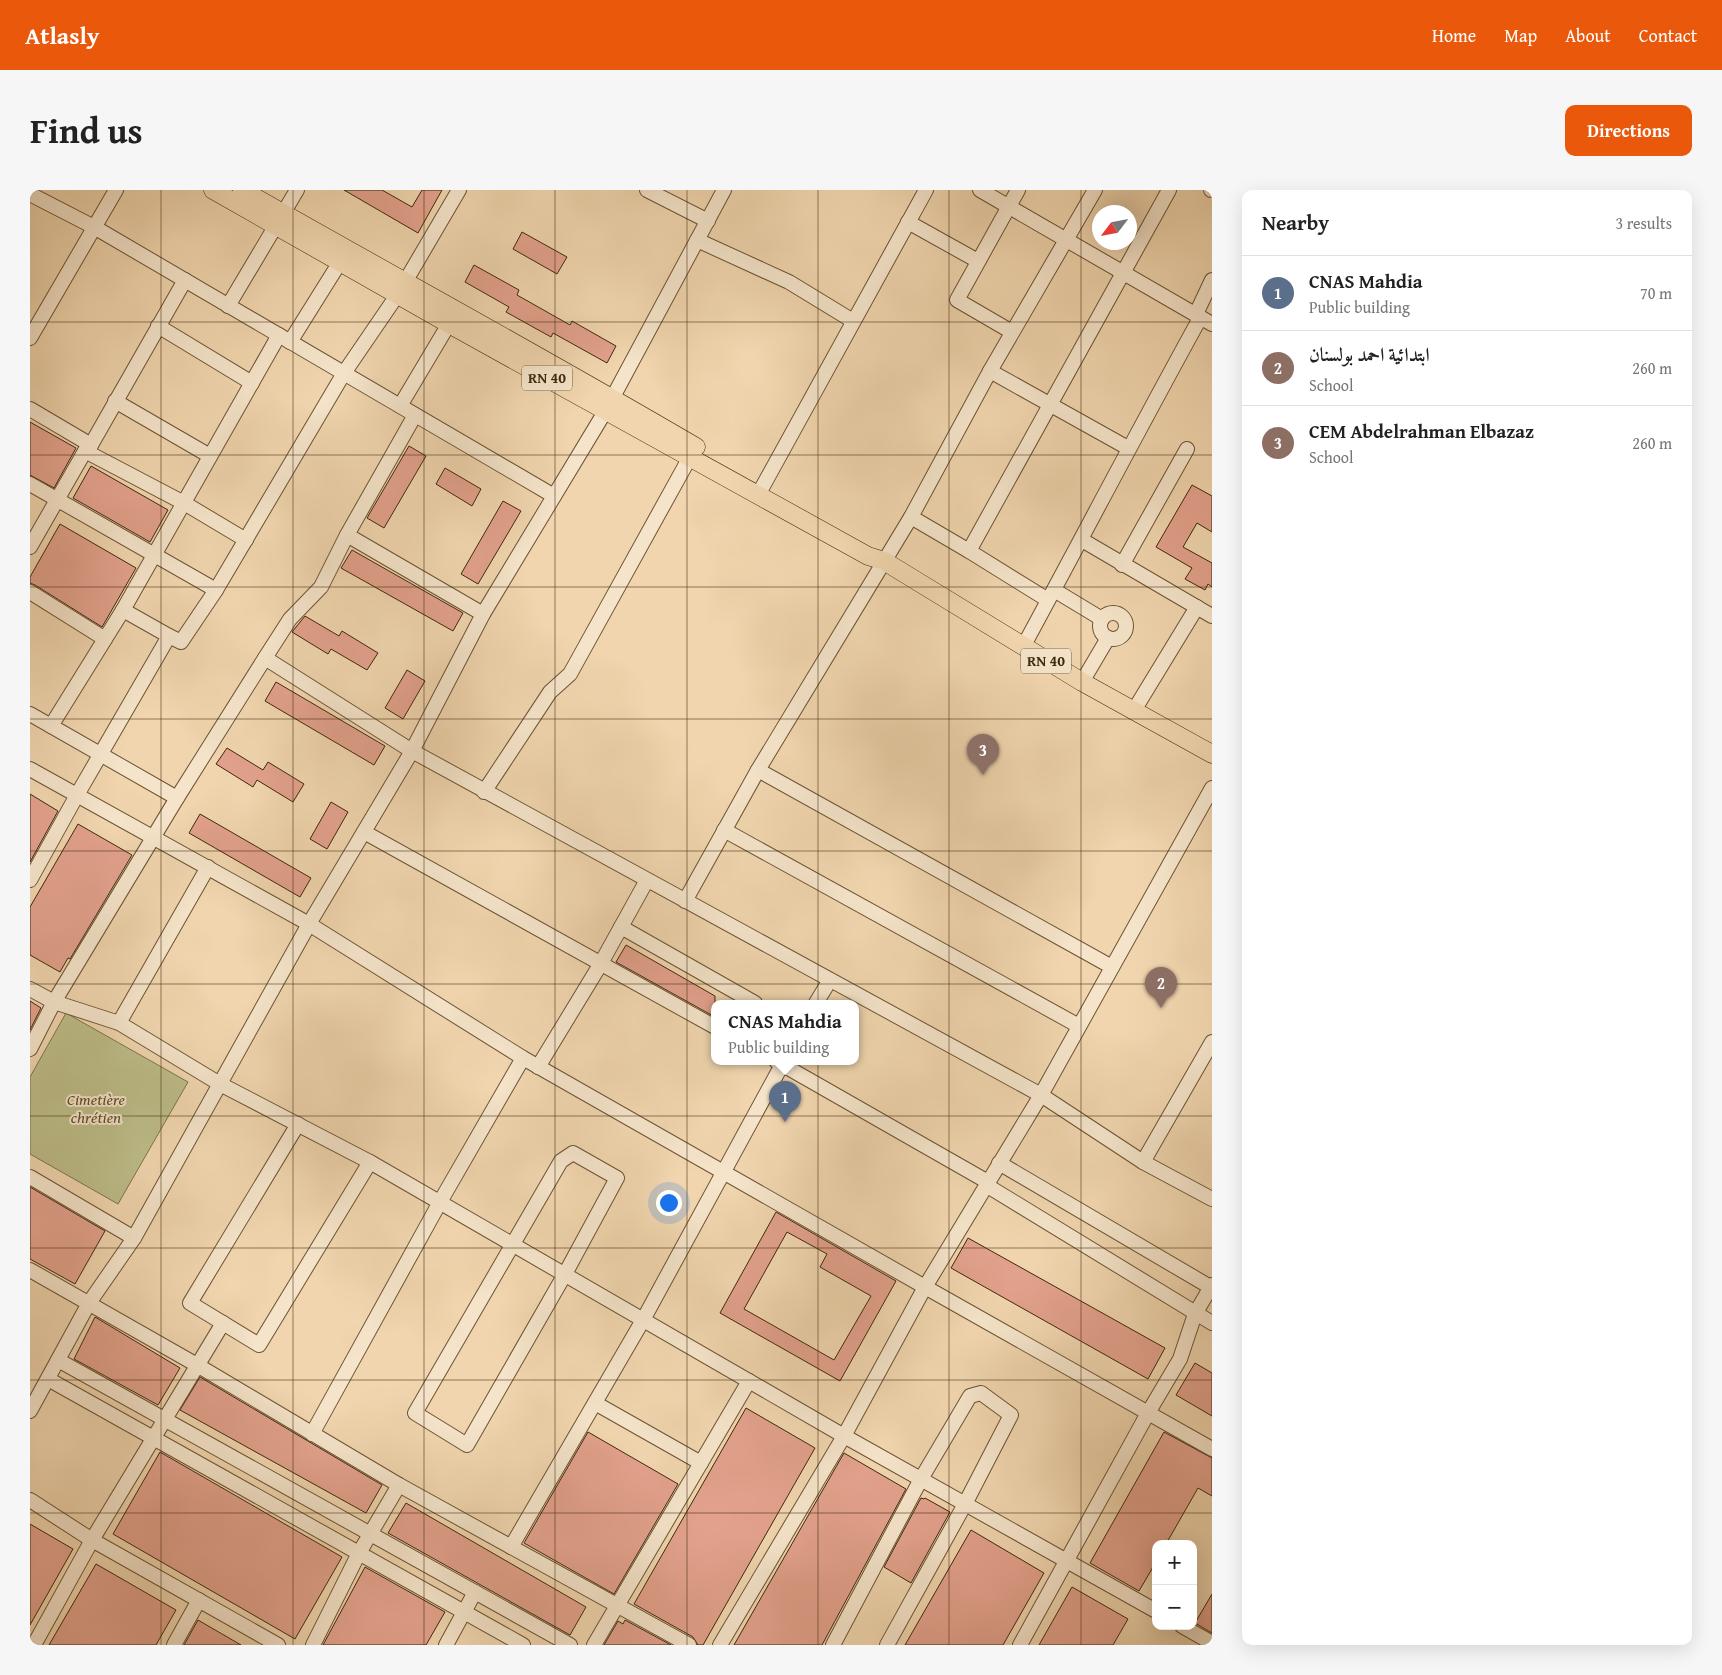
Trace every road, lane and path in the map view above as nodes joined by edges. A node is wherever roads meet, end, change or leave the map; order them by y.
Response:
1 (116, 190) edge
2 (213, 190) edge
3 (242, 190) edge
4 (297, 190) edge
5 (459, 190) edge
6 (647, 190) edge
7 (724, 190) edge
8 (926, 190) edge
9 (980, 190) edge
10 (1018, 190) edge
11 (1095, 190) edge
12 (1168, 190) edge
13 (30, 194) edge
14 (1008, 207) junction
15 (279, 220) junction
16 (708, 221) junction
17 (908, 222) junction
18 (94, 227) junction
19 (697, 240) junction
20 (1066, 240) junction
21 (978, 261) junction
22 (340, 262) junction
23 (1124, 273) junction
24 (184, 280) junction
25 (1212, 280) edge
26 (401, 288) junction
27 (228, 306) junction
28 (1196, 314) junction
29 (453, 318) junction
30 (853, 321) junction
31 (1212, 324) edge
32 (158, 326) junction
33 (1012, 332) junction
34 (30, 338) edge
35 (284, 339) junction
36 (990, 370) junction
37 (344, 373) junction
38 (252, 383) junction
39 (115, 401) junction
40 (609, 404) junction
41 (1050, 404) junction
42 (400, 406) junction
43 (30, 409) edge
44 (415, 415) junction
45 (88, 448) junction
46 (1128, 448) junction
47 (1187, 449) dead end
48 (210, 456) junction
49 (690, 457) junction
50 (30, 484) edge
51 (760, 491) junction
52 (554, 496) junction
53 (57, 500) junction
54 (184, 503) junction
55 (911, 517) junction
56 (347, 536) junction
57 (246, 540) junction
58 (1082, 540) junction
59 (30, 548) edge
60 (969, 551) junction
61 (154, 555) junction
62 (884, 561) junction
63 (1122, 565) junction
64 (216, 590) junction
65 (30, 592) edge
66 (1051, 595) junction
67 (1197, 607) junction
68 (123, 610) junction
69 (483, 614) junction
70 (1212, 616) edge
71 (1102, 619) junction
72 (169, 636) junction
73 (1108, 638) junction
74 (105, 639) junction
75 (1023, 647) junction
76 (265, 658) junction
77 (1082, 682) junction
78 (1133, 712) junction
79 (30, 714) edge
80 (51, 726) junction
81 (412, 751) junction
82 (1212, 754) edge
83 (101, 755) junction
84 (30, 769) edge
85 (758, 770) junction
86 (1212, 788) edge
87 (484, 792) junction
88 (77, 795) junction
89 (177, 798) junction
90 (724, 830) junction
91 (364, 832) junction
92 (154, 838) junction
93 (208, 868) junction
94 (30, 880) edge
95 (647, 880) junction
96 (685, 901) junction
97 (309, 924) junction
98 (621, 927) junction
99 (600, 965) junction
100 (1112, 967) junction
101 (830, 980) junction
102 (30, 989) edge
103 (750, 1000) edge
104 (818, 1000) edge
105 (54, 1002) junction
106 (119, 1023) junction
107 (711, 1026) edge
108 (1079, 1026) junction
109 (1212, 1042) edge
110 (30, 1049) edge
111 (523, 1058) junction
112 (779, 1065) edge
113 (786, 1065) edge
114 (538, 1066) junction
115 (220, 1084) junction
116 (1041, 1095) junction
117 (298, 1124) junction
118 (370, 1162) junction
119 (1143, 1162) junction
120 (999, 1163) junction
121 (723, 1172) junction
122 (30, 1178) edge
123 (987, 1183) junction
124 (1212, 1199) edge
125 (440, 1202) junction
126 (134, 1238) junction
127 (513, 1244) junction
128 (30, 1270) edge
129 (565, 1274) junction
130 (1212, 1287) edge
131 (925, 1288) junction
132 (89, 1303) junction
133 (1195, 1314) junction
134 (643, 1320) junction
135 (223, 1323) junction
136 (1212, 1323) edge
137 (58, 1360) junction
138 (197, 1365) junction
139 (48, 1379) junction
140 (749, 1381) junction
141 (595, 1403) junction
142 (30, 1411) edge
143 (1148, 1413) junction
144 (164, 1419) junction
145 (312, 1434) junction
146 (844, 1436) junction
147 (153, 1438) junction
148 (1212, 1449) edge
149 (701, 1463) junction
150 (921, 1479) junction
151 (399, 1485) junction
152 (30, 1500) edge
153 (965, 1504) junction
154 (370, 1534) junction
155 (92, 1540) junction
156 (511, 1547) junction
157 (359, 1553) junction
158 (1068, 1561) junction
159 (475, 1592) junction
160 (199, 1600) junction
161 (618, 1606) junction
162 (1152, 1609) edge
163 (463, 1611) junction
164 (1189, 1630) edge
165 (1212, 1643) edge
166 (34, 1645) edge
167 (174, 1645) edge
168 (278, 1645) edge
169 (313, 1645) edge
170 (446, 1645) edge
171 (524, 1645) edge
172 (570, 1645) edge
173 (594, 1645) edge
174 (689, 1645) edge
175 (720, 1645) edge
176 (833, 1645) edge
177 (887, 1645) edge
178 (1020, 1645) edge

1 - 18 street
2 - 15 main road, RN 40
3 - 15 main road, RN 40
4 - 15 street
5 - 26 street
6 - 16 street
7 - 16 street
8 - 17 street
9 - 14 street
10 - 14 street
11 - 20 street
12 - 23 street
13 - 18 street
14 - 20 street
14 - 21 street
15 - 22 main road, RN 40
15 - 26 main road, RN 40
15 - 27 street
16 - 19 street
17 - 21 street
17 - 30 street
18 - 24 street
18 - 34 street
19 - 30 street
19 - 40 street
20 - 23 street
20 - 33 street
21 - 33 street
22 - 26 main road, RN 40
22 - 35 street
23 - 28 street
23 - 41 street
24 - 27 street
24 - 32 street
25 - 28 street
26 - 29 main road, RN 40
26 - 37 street
27 - 35 street
28 - 31 street
28 - 46 street
29 - 40 main road, RN 40
29 - 42 street
30 - 51 street
32 - 38 street
32 - 39 street
33 - 36 street
35 - 37 street
35 - 38 street
36 - 41 street
36 - 55 street
37 - 42 street
37 - 57 street
38 - 48 street
39 - 45 street
39 - 48 street
40 - 49 main road, RN 40
40 - 51 main road, RN 40
40 - 52 street
41 - 46 street
41 - 60 street
42 - 44 street
43 - 45 street
44 - 52 street
44 - 56 street
45 - 53 street
45 - 54 street
46 - 58 street
47 - 63 street
48 - 54 street
49 - 51 main road, RN 40
49 - 87 street
50 - 53 street
51 - 62 main road, RN 40
52 - 69 street
53 - 59 street
53 - 61 street
54 - 57 street
54 - 61 street
55 - 60 street
55 - 62 street
56 - 69 street
56 - 76 street
57 - 64 street
58 - 63 street
58 - 66 street
60 - 66 street
61 - 64 street
61 - 68 street
62 - 75 main road, RN 40
62 - 85 street
63 - 67 street
64 - 72 street
65 - 74 street
66 - 71 street
66 - 75 street
67 - 70 street
67 - 78 street
68 - 72 street
68 - 74 street
69 - 81 street
71 - 73 street
71 - 73 street
72 - 83 street
73 - 77 street
74 - 80 street
75 - 77 main road, RN 40
76 - 81 street
76 - 89 street
77 - 78 main road, RN 40
78 - 82 main road, RN 40
79 - 80 street
80 - 83 street
81 - 87 street
81 - 91 street
83 - 88 street
83 - 89 street
84 - 88 street
85 - 90 street
85 - 100 street
86 - 100 street
87 - 95 street
88 - 92 street
88 - 94 street
89 - 92 street
90 - 96 street
90 - 108 street
91 - 97 street
91 - 99 street
92 - 93 street
92 - 105 street
93 - 97 street
93 - 106 street
95 - 96 street
95 - 98 street
96 - 101 street
97 - 111 street
97 - 115 street
98 - 99 street
98 - 103 street
99 - 107 street
99 - 114 street
100 - 108 street
101 - 104 street
101 - 116 street
102 - 105 street
105 - 106 street
105 - 110 street
106 - 115 street
108 - 116 street
109 - 119 street
111 - 114 street
111 - 125 street
112 - 121 street
113 - 123 street
114 - 121 street
115 - 117 street
115 - 126 street
116 - 119 street
116 - 120 street
117 - 118 street
117 - 135 street
118 - 125 street
118 - 135 street
119 - 124 street
120 - 123 street
120 - 130 street
121 - 131 street
121 - 134 street
122 - 126 street
123 - 131 street
123 - 133 street
125 - 127 street
125 - 145 street
126 - 132 street
127 - 129 street
127 - 129 street
127 - 129 street
128 - 132 street
129 - 134 street
130 - 133 street
131 - 143 street
131 - 146 street
132 - 137 street
132 - 138 street
133 - 136 street
133 - 143 street
134 - 140 street
134 - 141 street
135 - 138 street
137 - 139 street
137 - 144 street
138 - 144 street
138 - 145 street
139 - 142 street
139 - 147 street
140 - 146 street
140 - 149 street
141 - 149 street
141 - 156 street
143 - 148 street
143 - 158 street
144 - 147 street
144 - 154 street
145 - 151 street
146 - 150 street
146 - 175 street
147 - 155 street
147 - 157 street
149 - 161 street
150 - 153 street
150 - 153 street
150 - 176 street
151 - 154 street
151 - 156 street
152 - 155 street
153 - 158 street
153 - 177 street
154 - 157 street
154 - 159 street
155 - 160 street
155 - 166 street
156 - 161 street
157 - 163 street
157 - 169 street
158 - 162 street
158 - 178 street
159 - 163 street
159 - 172 street
160 - 167 street
160 - 168 street
161 - 173 street
161 - 174 street
163 - 170 street
163 - 171 street
164 - 165 street

